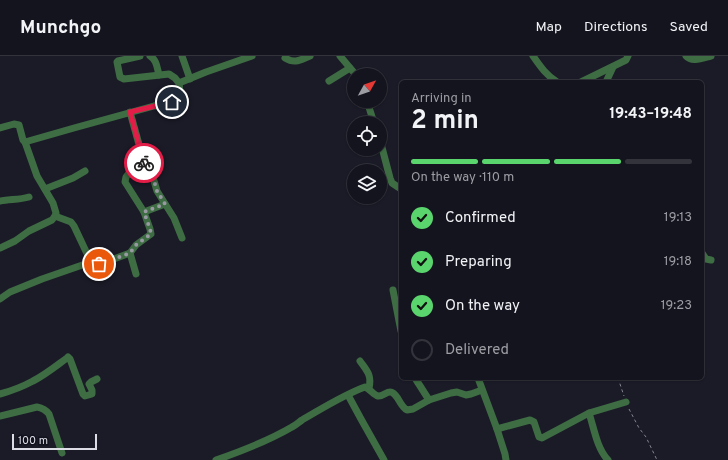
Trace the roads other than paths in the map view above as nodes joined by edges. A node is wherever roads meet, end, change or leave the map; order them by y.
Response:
1 (140, 56) edge
2 (150, 56) edge
3 (182, 56) edge
4 (252, 56) edge
5 (310, 56) edge
6 (340, 56) edge
7 (533, 56) edge
8 (628, 56) edge
9 (686, 56) edge
10 (711, 56) edge
11 (285, 58) dead end
12 (613, 67) junction
13 (350, 68) edge
14 (347, 70) edge
15 (159, 75) junction
16 (190, 78) junction
17 (554, 80) edge
18 (585, 80) edge
19 (607, 80) edge
20 (329, 81) dead end
21 (179, 84) junction
22 (130, 112) junction
23 (0, 128) edge
24 (25, 142) junction
25 (384, 156) edge
26 (148, 170) junction
27 (85, 171) dead end
28 (399, 187) edge
29 (45, 189) junction
30 (29, 198) dead end
31 (0, 201) edge
32 (165, 204) junction
33 (144, 212) junction
34 (55, 216) junction
35 (182, 238) dead end
36 (0, 248) edge
37 (130, 253) junction
38 (704, 256) edge
39 (711, 260) dead end
40 (91, 262) junction
41 (136, 274) dead end
42 (393, 290) dead end
43 (0, 299) edge
44 (399, 321) edge
45 (360, 361) dead end
46 (97, 379) dead end
47 (416, 380) edge
48 (479, 380) edge
49 (369, 388) junction
50 (482, 390) junction
51 (0, 394) edge
52 (348, 394) junction
53 (429, 400) junction
54 (626, 402) road end
55 (589, 414) junction
56 (0, 416) edge
57 (497, 429) junction
58 (62, 453) dead end
59 (216, 460) edge
60 (384, 460) edge
61 (506, 460) edge
62 (608, 460) edge

1 - 15 street
2 - 15 street
3 - 16 street
4 - 16 street
5 - 11 street
6 - 13 street
7 - 17 street
8 - 12 street
9 - 10 street
12 - 18 street
12 - 19 street
14 - 20 street
15 - 21 street
16 - 21 street
21 - 22 street
22 - 24 street
22 - 26 street
23 - 24 street
24 - 29 street
25 - 28 street
26 - 32 street
26 - 33 street
27 - 29 street
29 - 34 street
30 - 31 street
32 - 33 street
32 - 35 street
33 - 37 street
34 - 36 street
34 - 40 street
37 - 40 street
37 - 41 street
38 - 39 street
40 - 43 street
42 - 44 street
45 - 49 street
46 - 51 street
47 - 53 street
48 - 50 street
49 - 52 street
49 - 53 street
50 - 53 street
50 - 57 street
52 - 59 street
52 - 60 street
54 - 55 street
55 - 57 street
55 - 62 street
56 - 58 street
57 - 61 street

